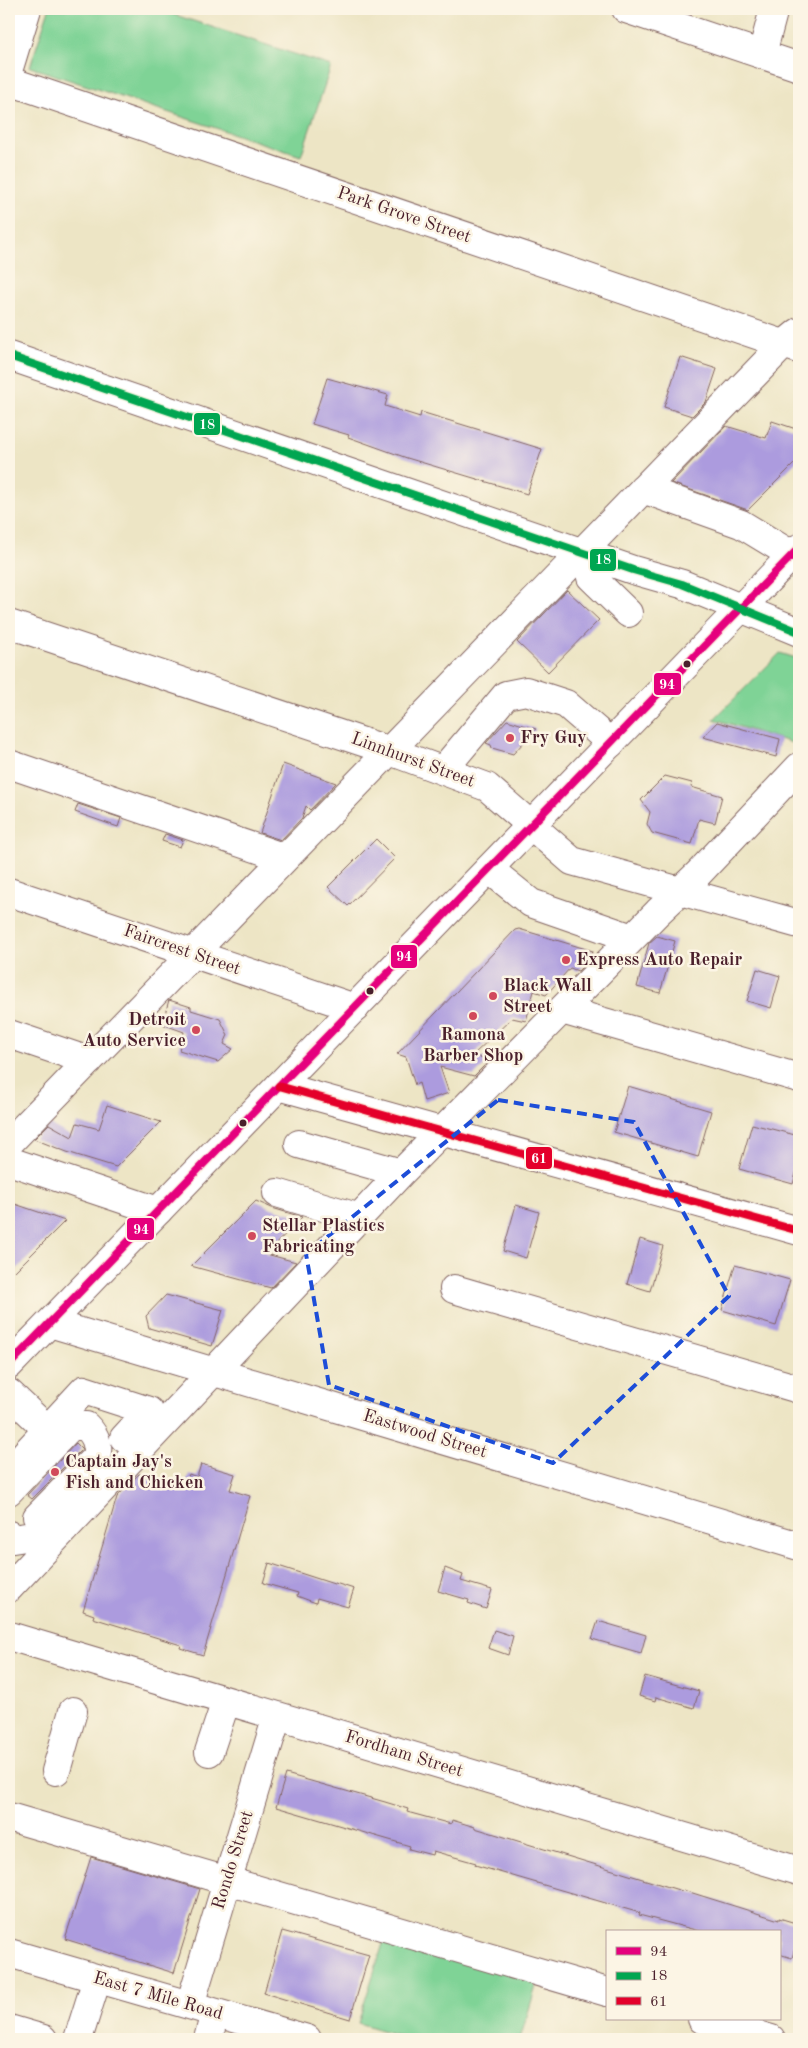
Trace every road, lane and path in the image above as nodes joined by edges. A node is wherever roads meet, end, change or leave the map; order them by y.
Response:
1 (27, 9) edge
2 (626, 9) edge
3 (774, 9) edge
4 (762, 54) junction
5 (9, 68) edge
6 (799, 68) edge
7 (9, 81) edge
8 (794, 342) edge
9 (9, 356) edge
10 (643, 489) junction
11 (796, 552) edge
12 (587, 565) junction
13 (632, 570) junction
14 (742, 607) junction
15 (9, 624) edge
16 (799, 632) edge
17 (611, 743) junction
18 (390, 751) junction
19 (9, 764) edge
20 (799, 767) edge
21 (443, 770) junction
22 (532, 825) junction
23 (285, 858) junction
24 (489, 869) junction
25 (681, 890) junction
26 (9, 892) edge
27 (799, 924) edge
28 (632, 938) junction
29 (192, 954) junction
30 (355, 1008) junction
31 (562, 1010) junction
32 (9, 1034) edge
33 (89, 1061) junction
34 (799, 1078) edge
35 (279, 1086) junction
36 (444, 1131) junction
37 (9, 1142) edge
38 (299, 1144) dead end
39 (9, 1161) edge
40 (401, 1173) junction
41 (277, 1193) dead end
42 (158, 1211) junction
43 (360, 1218) junction
44 (799, 1232) edge
45 (454, 1289) dead end
46 (50, 1322) junction
47 (9, 1365) edge
48 (214, 1371) junction
49 (799, 1389) edge
50 (9, 1394) edge
51 (48, 1430) junction
52 (9, 1471) edge
53 (9, 1491) edge
54 (9, 1528) edge
55 (9, 1535) edge
56 (799, 1546) edge
57 (9, 1588) edge
58 (9, 1636) edge
59 (226, 1700) junction
60 (73, 1711) dead end
61 (277, 1716) junction
62 (209, 1752) dead end
63 (56, 1771) dead end
64 (9, 1817) edge
65 (799, 1871) edge
66 (227, 1882) junction
67 (9, 1953) edge
68 (97, 1979) junction
69 (606, 1992) edge
70 (203, 2009) junction
71 (705, 2020) edge
72 (9, 2029) edge
73 (290, 2037) edge
74 (43, 2039) edge
75 (78, 2039) edge
76 (208, 2039) edge
77 (771, 2039) edge

1 - 5 street
2 - 4 street
3 - 4 street
4 - 6 street
7 - 8 street, Park Grove Street
8 - 10 street
9 - 12 street
10 - 11 street
10 - 12 street
11 - 14 street
12 - 13 street
12 - 13 street
12 - 18 street
13 - 14 street
14 - 16 street
14 - 17 street
15 - 18 street, Linnhurst Street
17 - 21 street
17 - 22 street
18 - 21 street, Linnhurst Street
18 - 23 street
19 - 23 street
20 - 25 street
21 - 22 street, Linnhurst Street
22 - 24 street
22 - 25 street, Linnhurst Street
23 - 29 street
24 - 28 street
24 - 30 street
25 - 27 street, Linnhurst Street
25 - 28 street
26 - 29 street, Faircrest Street
28 - 31 street
29 - 30 street, Faircrest Street
29 - 33 street
30 - 35 street
31 - 34 street
31 - 36 street
32 - 33 street
33 - 37 street
35 - 36 street
35 - 42 street
36 - 40 street
36 - 44 street
38 - 40 street
39 - 42 street
40 - 43 street
41 - 43 street
42 - 46 street
43 - 48 street
45 - 49 street
46 - 47 street
46 - 48 street, Eastwood Street
48 - 56 street, Eastwood Street
48 - 57 street
50 - 51 street
51 - 52 street
51 - 55 street
53 - 54 street
58 - 59 street, Fordham Street
59 - 61 street, Fordham Street
59 - 62 street
60 - 63 street
61 - 65 street, Fordham Street
61 - 66 street, Rondo Street
64 - 66 street
66 - 69 street
66 - 70 street, Rondo Street
67 - 68 street, East 7 Mile Road
68 - 70 street, East 7 Mile Road
68 - 75 street
70 - 73 street, East 7 Mile Road
70 - 76 street, Rondo Street
71 - 77 street
72 - 74 street

